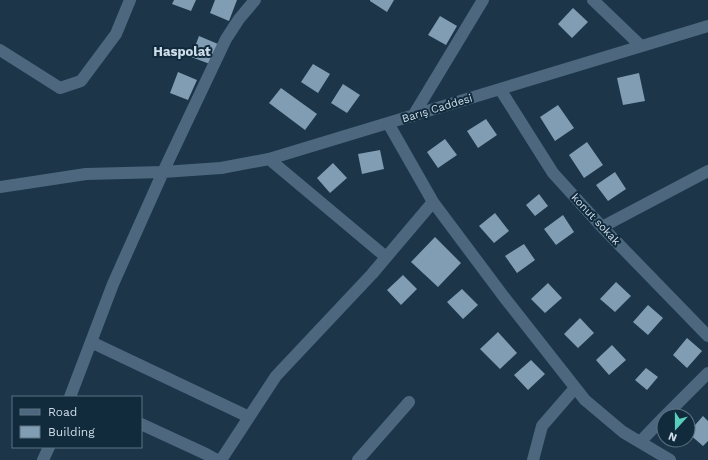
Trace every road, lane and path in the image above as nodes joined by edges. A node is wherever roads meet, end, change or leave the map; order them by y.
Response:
1 (130, 0) edge
2 (255, 0) edge
3 (483, 0) edge
4 (593, 0) edge
5 (708, 26) edge
6 (641, 46) junction
7 (0, 50) edge
8 (500, 89) junction
9 (413, 116) junction
10 (388, 123) junction
11 (269, 159) junction
12 (708, 170) edge
13 (163, 172) junction
14 (0, 186) edge
15 (433, 202) junction
16 (602, 227) junction
17 (386, 257) junction
18 (708, 336) edge
19 (91, 342) junction
20 (708, 372) edge
21 (575, 388) junction
22 (74, 396) edge
23 (409, 402) dead end
24 (674, 408) edge
25 (249, 417) junction
26 (142, 424) edge
27 (656, 426) edge
28 (640, 442) junction
29 (48, 448) edge
30 (43, 460) edge
31 (217, 460) edge
32 (221, 460) edge
33 (358, 460) edge
34 (533, 460) edge
35 (670, 460) edge

1 - 7 street
2 - 13 street
3 - 9 street
4 - 6 street
5 - 6 street, Barış Caddesi
6 - 8 street, Barış Caddesi
8 - 9 street, Barış Caddesi
8 - 16 street, konut sokak
9 - 10 street, Barış Caddesi
10 - 11 street, Barış Caddesi
10 - 15 street
11 - 13 street, Barış Caddesi
11 - 17 street
12 - 16 street
13 - 14 street, Barış Caddesi
13 - 19 street
15 - 17 street
15 - 21 street
16 - 18 street, konut sokak
17 - 25 street
19 - 22 street
19 - 25 street
20 - 24 street
21 - 28 street
21 - 34 street
23 - 33 street
25 - 32 street
26 - 31 street
27 - 28 street
28 - 35 street
29 - 30 street

